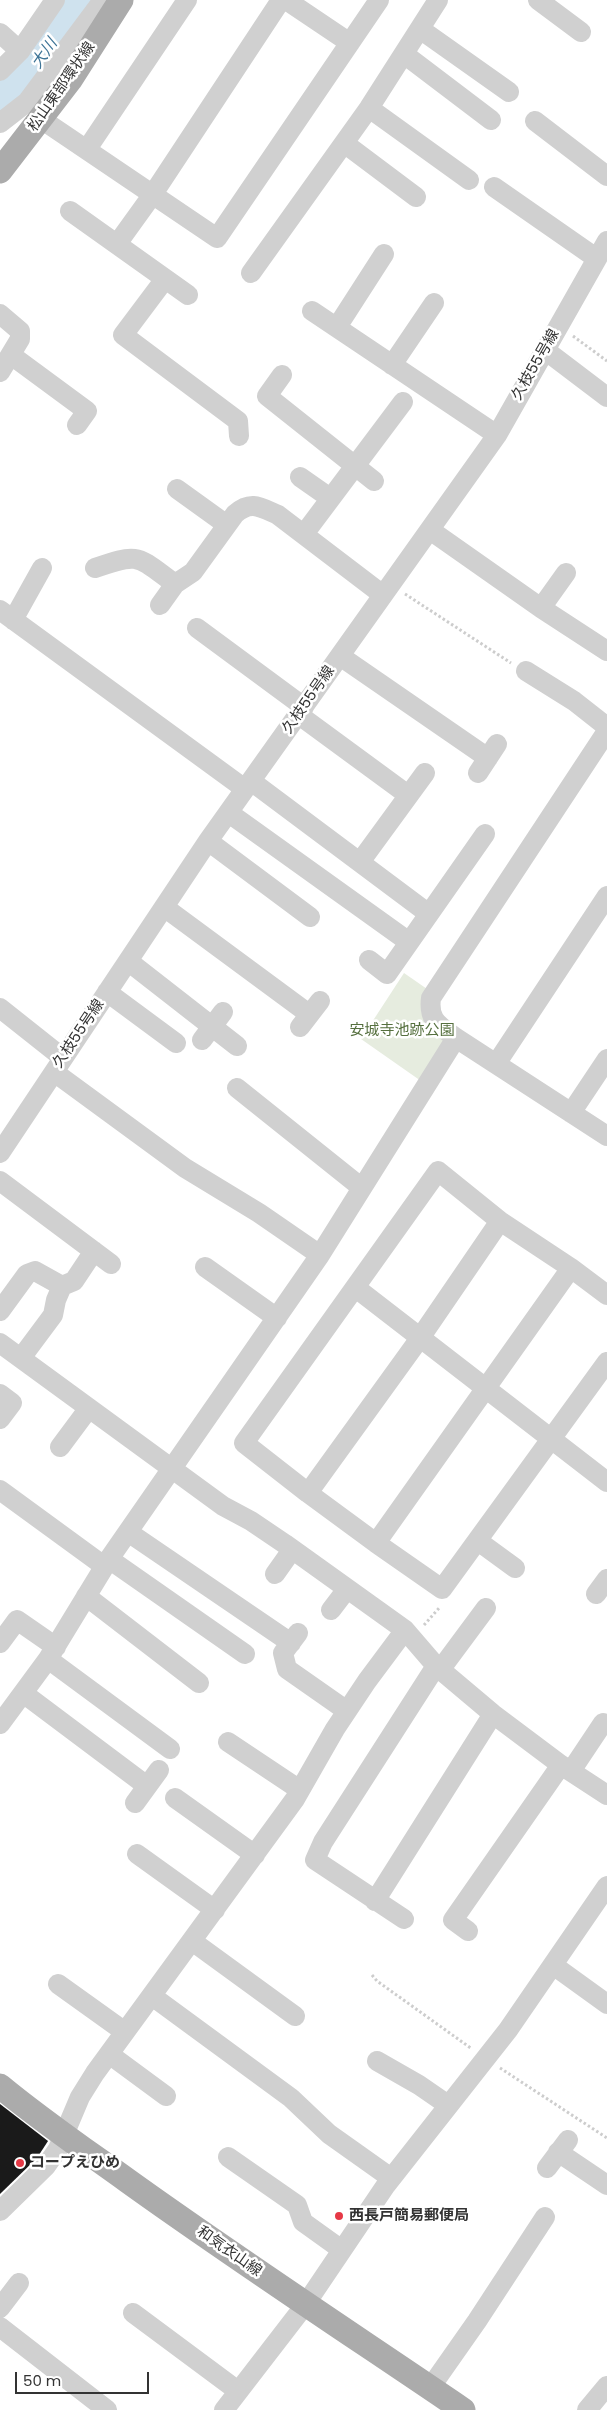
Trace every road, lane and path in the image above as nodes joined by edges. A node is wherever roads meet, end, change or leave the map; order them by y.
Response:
1 (55, 0) edge
2 (103, 0) edge
3 (121, 0) edge
4 (187, 0) edge
5 (281, 0) edge
6 (286, 0) edge
7 (379, 0) edge
8 (438, 0) edge
9 (538, 0) edge
10 (420, 28) junction
11 (580, 32) dead end
12 (0, 33) edge
13 (350, 42) junction
14 (20, 51) junction
15 (404, 54) junction
16 (0, 71) edge
17 (509, 92) dead end
18 (369, 108) junction
19 (41, 119) junction
20 (490, 120) dead end
21 (535, 121) dead end
22 (0, 123) edge
23 (344, 143) junction
24 (87, 149) junction
25 (5, 157) edge
26 (607, 176) edge
27 (469, 180) dead end
28 (494, 187) dead end
29 (153, 194) junction
30 (416, 197) dead end
31 (70, 211) dead end
32 (607, 241) edge
33 (117, 244) junction
34 (384, 254) dead end
35 (596, 258) junction
36 (251, 272) dead end
37 (165, 279) junction
38 (188, 295) dead end
39 (434, 303) dead end
40 (312, 311) dead end
41 (0, 314) edge
42 (559, 326) junction
43 (337, 327) junction
44 (545, 350) junction
45 (11, 355) junction
46 (607, 361) edge
47 (392, 365) junction
48 (0, 372) edge
49 (282, 375) dead end
50 (607, 397) edge
51 (403, 402) dead end
52 (77, 425) dead end
53 (497, 435) junction
54 (239, 436) dead end
55 (354, 465) junction
56 (300, 477) dead end
57 (374, 481) dead end
58 (177, 489) dead end
59 (330, 498) junction
60 (227, 525) junction
61 (430, 530) junction
62 (304, 534) junction
63 (42, 568) dead end
64 (95, 568) dead end
65 (566, 572) dead end
66 (175, 584) junction
67 (387, 589) junction
68 (160, 605) dead end
69 (541, 608) junction
70 (6, 615) edge
71 (197, 628) dead end
72 (604, 642) edge
73 (340, 656) junction
74 (526, 671) joint
75 (301, 711) junction
76 (607, 727) edge
77 (607, 732) edge
78 (488, 758) dead end
79 (425, 773) dead end
80 (248, 785) junction
81 (408, 795) junction
82 (230, 813) junction
83 (485, 834) dead end
84 (208, 841) junction
85 (360, 862) junction
86 (607, 896) edge
87 (164, 907) junction
88 (429, 914) junction
89 (310, 917) dead end
90 (409, 942) junction
91 (369, 960) dead end
92 (128, 961) junction
93 (107, 992) junction
94 (0, 1008) edge
95 (310, 1014) dead end
96 (456, 1038) junction
97 (176, 1043) dead end
98 (237, 1046) dead end
99 (607, 1059) edge
100 (496, 1064) junction
101 (58, 1065) junction
102 (237, 1088) dead end
103 (571, 1113) junction
104 (607, 1136) edge
105 (0, 1153) edge
106 (0, 1181) edge
107 (362, 1188) junction
108 (500, 1221) junction
109 (94, 1251) junction
110 (320, 1255) junction
111 (111, 1264) dead end
112 (205, 1267) dead end
113 (571, 1268) junction
114 (62, 1286) junction
115 (356, 1288) junction
116 (607, 1295) edge
117 (0, 1311) edge
118 (277, 1318) junction
119 (420, 1338) junction
120 (0, 1343) edge
121 (21, 1358) junction
122 (607, 1362) edge
123 (484, 1388) junction
124 (0, 1394) edge
125 (89, 1408) junction
126 (0, 1419) edge
127 (552, 1440) junction
128 (60, 1447) dead end
129 (171, 1468) junction
130 (607, 1482) edge
131 (0, 1490) edge
132 (308, 1493) junction
133 (128, 1532) junction
134 (478, 1541) junction
135 (376, 1543) junction
136 (292, 1550) junction
137 (107, 1562) junction
138 (514, 1568) dead end
139 (275, 1574) dead end
140 (347, 1589) junction
141 (86, 1596) junction
142 (486, 1608) dead end
143 (331, 1610) dead end
144 (405, 1630) junction
145 (0, 1643) edge
146 (52, 1653) junction
147 (245, 1654) dead end
148 (438, 1668) junction
149 (199, 1683) dead end
150 (23, 1693) junction
151 (347, 1711) junction
152 (493, 1714) junction
153 (604, 1723) dead end
154 (0, 1724) edge
155 (228, 1742) dead end
156 (170, 1749) dead end
157 (566, 1768) junction
158 (300, 1790) junction
159 (607, 1795) edge
160 (176, 1798) dead end
161 (135, 1803) dead end
162 (138, 1854) dead end
163 (255, 1855) junction
164 (607, 1886) edge
165 (375, 1901) junction
166 (215, 1910) junction
167 (404, 1919) dead end
168 (468, 1930) dead end
169 (192, 1941) junction
170 (553, 1965) junction
171 (58, 1984) dead end
172 (152, 1996) junction
173 (607, 2004) edge
174 (295, 2016) dead end
175 (125, 2032) junction
176 (109, 2054) junction
177 (377, 2062) dead end
178 (0, 2086) edge
179 (166, 2096) dead end
180 (448, 2105) junction
181 (64, 2135) junction
182 (558, 2153) dead end
183 (240, 2160) dead end
184 (391, 2178) junction
185 (607, 2185) edge
186 (0, 2211) edge
187 (545, 2217) dead end
188 (342, 2250) junction
189 (19, 2283) dead end
190 (305, 2305) junction
191 (0, 2308) edge
192 (134, 2313) dead end
193 (0, 2327) edge
194 (607, 2386) edge
195 (430, 2388) junction
196 (238, 2391) junction
197 (100, 2408) edge
198 (224, 2410) edge
199 (463, 2410) edge
200 (587, 2410) edge

1 - 14 street
2 - 22 street
3 - 19 main road, 松山東部環状線
4 - 24 street
5 - 29 street
6 - 13 street
7 - 13 street
8 - 10 street
9 - 11 street
10 - 15 street
10 - 17 street
12 - 14 street
13 - 29 street
14 - 16 street
15 - 18 street
15 - 20 street
18 - 23 street
18 - 27 street
19 - 24 street
19 - 25 main road, 松山東部環状線
21 - 26 street
23 - 30 street
23 - 36 street
24 - 29 street
28 - 35 street
29 - 33 street
31 - 33 street
32 - 35 street, 久枝55号線
33 - 37 street
34 - 43 street
35 - 42 street, 久枝55号線
37 - 38 street
37 - 54 street
39 - 47 street
40 - 43 street
41 - 45 street
42 - 44 street, 久枝55号線
42 - 46 path
43 - 47 street
44 - 50 street
44 - 53 street, 久枝55号線
45 - 48 street
45 - 52 street
47 - 53 street
49 - 55 street
51 - 55 street
53 - 61 street, 久枝55号線
55 - 57 street
55 - 59 street
56 - 59 street
58 - 60 street
59 - 62 street
60 - 62 street
60 - 66 street
61 - 67 street, 久枝55号線
61 - 69 street
62 - 67 street
63 - 70 street
64 - 66 street
65 - 69 street
66 - 68 street
67 - 73 street, 久枝55号線
67 - 74 path
69 - 72 street
70 - 80 street
71 - 75 street
73 - 75 street, 久枝55号線
73 - 78 street
74 - 76 street
75 - 80 street, 久枝55号線
75 - 81 street
77 - 96 street
79 - 81 street
80 - 82 street, 久枝55号線
80 - 85 street
81 - 85 street
82 - 84 street, 久枝55号線
82 - 90 street
83 - 88 street
84 - 87 street, 久枝55号線
84 - 89 street
85 - 88 street
86 - 100 street
87 - 92 street, 久枝55号線
87 - 95 street
88 - 90 street
90 - 91 street
92 - 93 street, 久枝55号線
92 - 98 street
93 - 97 street
93 - 101 street, 久枝55号線
94 - 101 street
96 - 100 street
96 - 107 street
99 - 103 street
100 - 103 street
101 - 105 street, 久枝55号線
101 - 110 street
102 - 107 street
103 - 104 street
106 - 109 street
107 - 110 street
108 - 113 street
108 - 115 street
108 - 119 street
109 - 111 street
109 - 114 street
110 - 118 street
112 - 118 street
113 - 116 street
113 - 123 street
114 - 117 street
114 - 121 street
115 - 119 street
115 - 132 street
118 - 129 street
119 - 123 street
119 - 132 street
120 - 121 street
121 - 125 street
122 - 127 street
123 - 127 street
123 - 135 street
124 - 126 street
125 - 128 street
125 - 129 street
127 - 130 street
127 - 134 street
129 - 133 street
129 - 136 street
131 - 137 street
132 - 135 street
133 - 137 street
133 - 151 street
134 - 135 street
134 - 138 street
136 - 139 street
136 - 140 street
137 - 141 street
137 - 147 street
140 - 143 street
140 - 144 street
141 - 146 street
141 - 149 street
142 - 148 street
144 - 148 street
144 - 151 street
145 - 146 street
146 - 150 street
146 - 156 street
148 - 152 street
148 - 165 street
150 - 154 street
150 - 161 street
151 - 158 street
152 - 157 street
152 - 165 street
153 - 157 street
155 - 158 street
157 - 159 street
157 - 168 street
158 - 163 street
160 - 163 street
162 - 166 street
163 - 166 street
164 - 170 street
165 - 167 street
166 - 169 street
169 - 172 street
169 - 174 street
170 - 173 street
170 - 180 street
171 - 175 street
172 - 175 street
172 - 184 street
175 - 176 street
176 - 179 street
176 - 181 street
177 - 180 street
178 - 181 main road, 和気衣山線
180 - 184 street
181 - 186 street
181 - 190 main road, 和気衣山線
182 - 185 street
183 - 188 street
184 - 188 street
187 - 195 street
188 - 190 street
189 - 191 street
190 - 195 main road, 和気衣山線
190 - 196 street
192 - 196 street
193 - 197 street
194 - 200 street
195 - 199 main road, 和気衣山線
196 - 198 street

